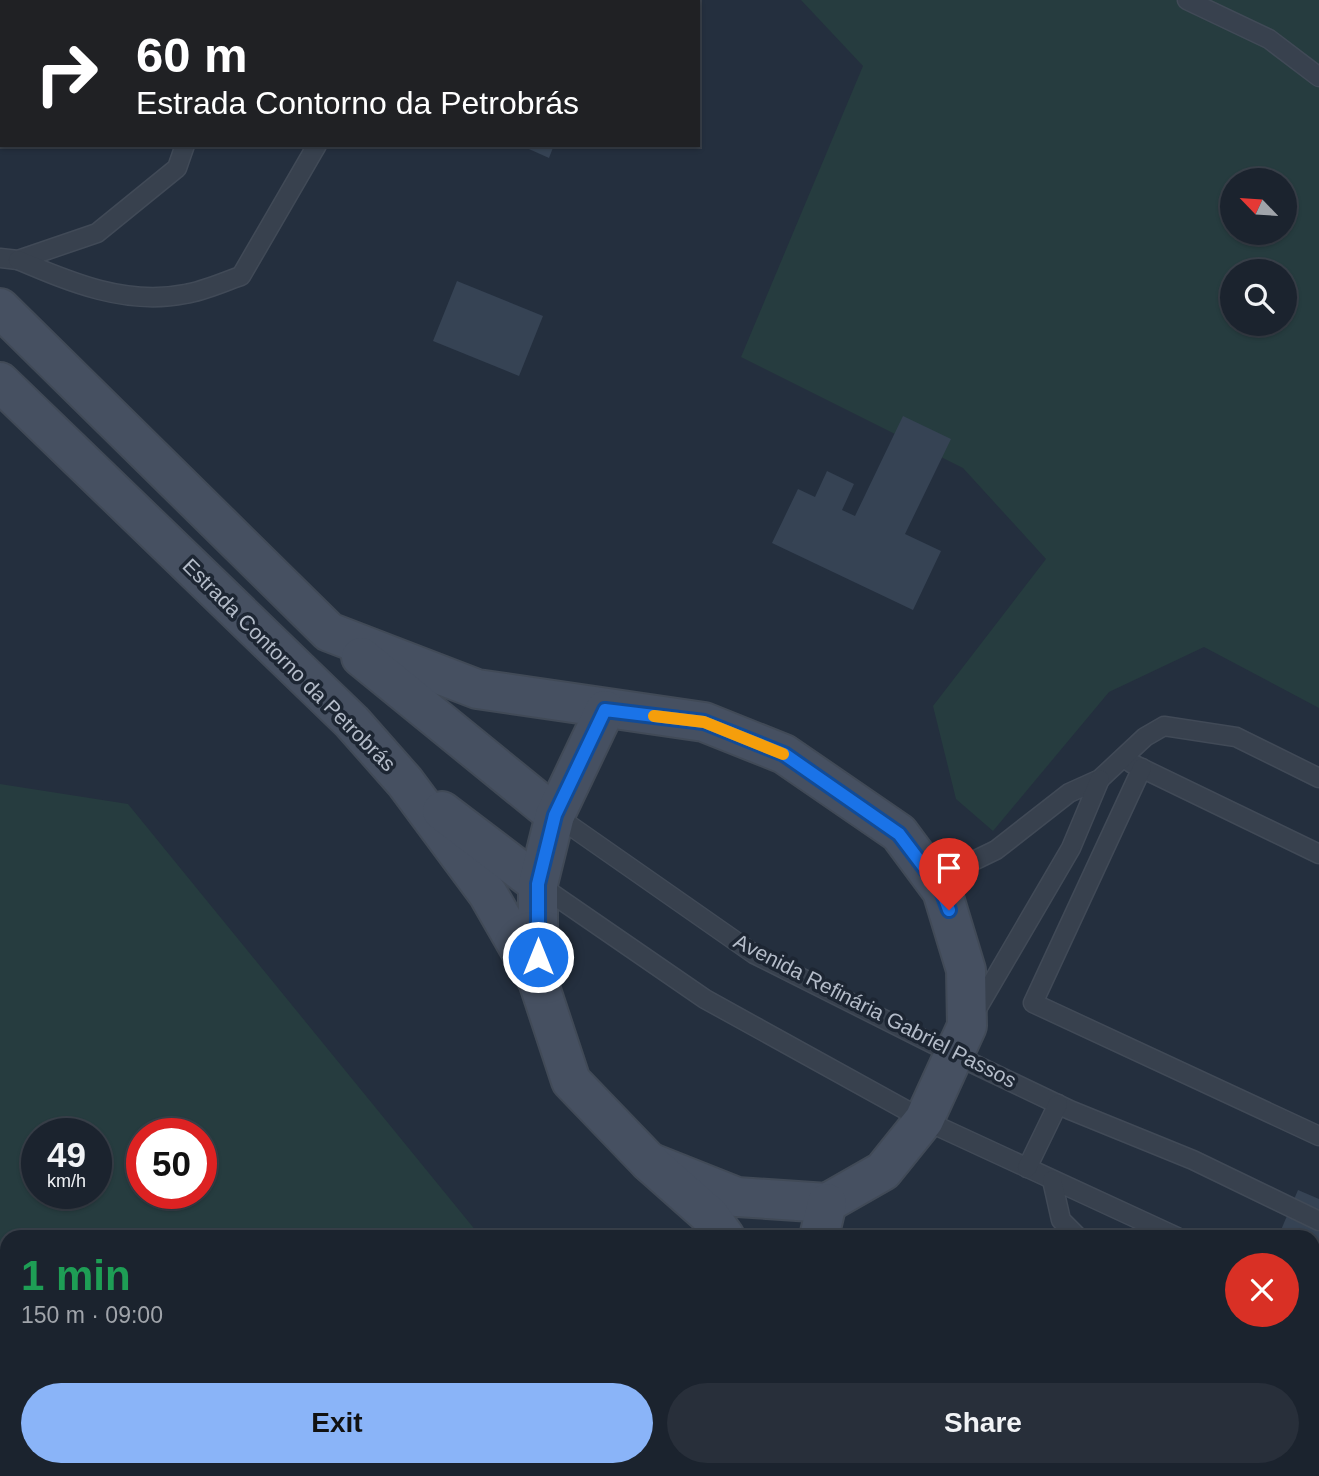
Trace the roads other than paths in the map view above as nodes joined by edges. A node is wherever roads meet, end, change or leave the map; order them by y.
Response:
1 (1186, 0) edge
2 (1319, 77) edge
3 (184, 147) edge
4 (316, 147) edge
5 (9, 259) edge
6 (0, 308) edge
7 (0, 382) edge
8 (329, 632) junction
9 (605, 710) junction
10 (1121, 758) junction
11 (1142, 768) junction
12 (1319, 778) edge
13 (1100, 779) junction
14 (405, 782) junction
15 (555, 815) junction
16 (1319, 854) edge
17 (934, 880) junction
18 (538, 884) junction
19 (538, 981) junction
20 (961, 1041) junction
21 (1058, 1104) junction
22 (924, 1121) junction
23 (1319, 1136) edge
24 (649, 1162) junction
25 (1027, 1168) junction
26 (1052, 1180) junction
27 (823, 1220) edge
28 (1319, 1221) edge
29 (720, 1230) edge
30 (1071, 1230) edge
31 (1162, 1230) edge

1 - 2 lane
3 - 5 lane
4 - 5 lane
6 - 8 main road, Estrada Contorno da Petrobrás
7 - 14 main road, Estrada Contorno da Petrobrás
8 - 9 main road, Estrada Contorno da Petrobrás
8 - 15 main road, Avenida Refinária Gabriel Passos
9 - 15 main road, Estrada Contorno da Petrobrás
9 - 17 main road, Estrada Contorno da Petrobrás
10 - 11 lane
10 - 12 lane
10 - 13 lane
11 - 16 lane
11 - 23 lane
13 - 17 lane
13 - 20 lane
14 - 18 main road
14 - 19 main road, Estrada Contorno da Petrobrás
15 - 18 main road, Estrada Contorno da Petrobrás
15 - 20 lane, Avenida Refinária Gabriel Passos
17 - 20 main road, Estrada Contorno da Petrobrás
18 - 19 main road, Estrada Contorno da Petrobrás
18 - 22 lane
19 - 24 main road, Estrada Contorno da Petrobrás
20 - 21 lane, Avenida Refinária Gabriel Passos
20 - 22 main road, Estrada Contorno da Petrobrás
21 - 25 lane
21 - 28 lane, Avenida Refinária Gabriel Passos
22 - 25 lane
22 - 27 main road, Estrada Contorno da Petrobrás
24 - 27 main road, Estrada Contorno da Petrobrás
24 - 29 main road, Estrada Contorno da Petrobrás
25 - 26 lane
26 - 30 lane
26 - 31 lane

